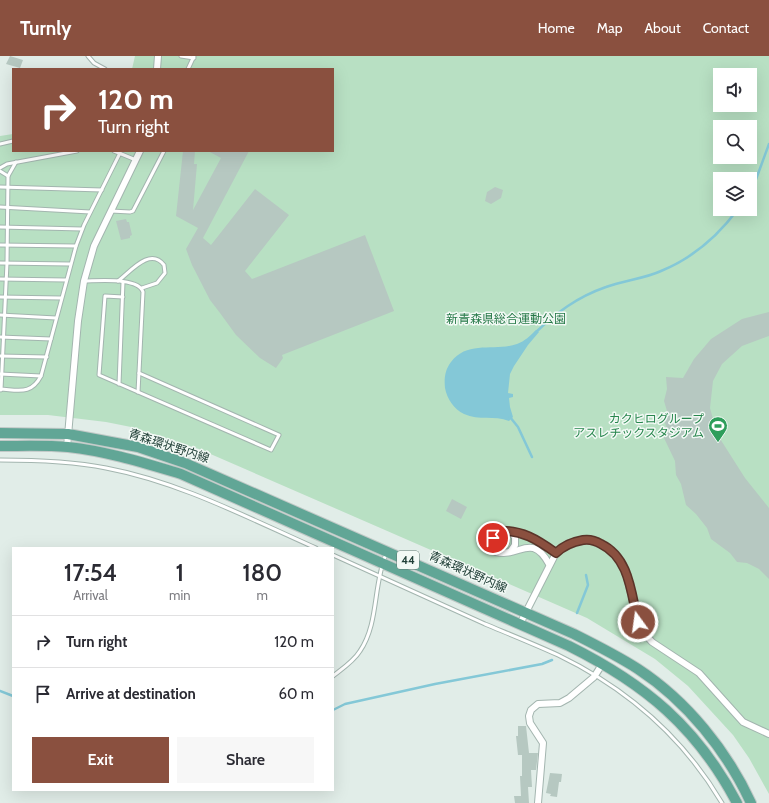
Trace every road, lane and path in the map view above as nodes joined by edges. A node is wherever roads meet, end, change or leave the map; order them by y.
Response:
1 (88, 56) edge
2 (158, 56) edge
3 (181, 56) edge
4 (194, 57) edge
5 (103, 68) edge
6 (157, 68) edge
7 (188, 68) edge
8 (12, 142) edge
9 (0, 144) edge
10 (71, 152) edge
11 (117, 152) edge
12 (140, 152) edge
13 (163, 152) edge
14 (120, 153) junction
15 (136, 160) junction
16 (16, 162) junction
17 (0, 169) edge
18 (8, 176) junction
19 (0, 187) edge
20 (8, 188) junction
21 (102, 190) junction
22 (0, 207) edge
23 (7, 208) junction
24 (111, 211) junction
25 (90, 212) junction
26 (0, 227) edge
27 (7, 227) junction
28 (82, 230) junction
29 (0, 245) edge
30 (7, 246) junction
31 (76, 246) junction
32 (0, 262) edge
33 (7, 263) junction
34 (70, 264) junction
35 (0, 279) edge
36 (6, 280) junction
37 (66, 280) junction
38 (84, 281) junction
39 (118, 281) junction
40 (123, 282) junction
41 (142, 288) junction
42 (0, 297) edge
43 (5, 297) junction
44 (123, 297) junction
45 (61, 298) junction
46 (0, 315) edge
47 (4, 315) junction
48 (56, 318) junction
49 (2, 337) edge
50 (51, 339) junction
51 (1, 356) edge
52 (47, 357) junction
53 (139, 373) junction
54 (1, 374) edge
55 (41, 376) junction
56 (119, 384) junction
57 (1, 390) edge
58 (138, 392) junction
59 (0, 433) edge
60 (68, 434) junction
61 (0, 446) edge
62 (67, 447) junction
63 (0, 460) edge
64 (329, 525) junction
65 (510, 531) junction
66 (324, 537) junction
67 (314, 547) edge
68 (387, 551) junction
69 (510, 552) junction
70 (556, 553) junction
71 (334, 555) edge
72 (382, 563) junction
73 (550, 564) junction
74 (379, 575) junction
75 (526, 612) junction
76 (520, 624) junction
77 (603, 663) junction
78 (334, 675) edge
79 (596, 675) junction
80 (769, 734) edge
81 (538, 803) edge
82 (722, 803) edge
83 (738, 803) edge
84 (751, 803) edge

1 - 5 lane
2 - 6 street
3 - 4 lane
4 - 7 lane
8 - 9 lane
10 - 16 lane
11 - 14 lane
12 - 15 street
13 - 24 lane
14 - 15 lane
14 - 21 lane
15 - 24 street
16 - 17 lane
16 - 18 lane
17 - 18 lane
18 - 20 lane
19 - 20 lane
20 - 21 lane
20 - 23 lane
21 - 25 lane
22 - 23 lane
23 - 25 lane
23 - 27 lane
24 - 38 street
25 - 28 lane
26 - 27 lane
27 - 28 lane
27 - 30 lane
28 - 31 lane
29 - 30 lane
30 - 31 lane
30 - 33 lane
31 - 34 lane
32 - 33 lane
33 - 34 lane
33 - 36 lane
34 - 37 lane
35 - 36 lane
36 - 37 lane
36 - 43 lane
37 - 45 lane
38 - 39 lane
38 - 60 street
39 - 40 lane
39 - 41 lane
40 - 41 lane
40 - 44 lane
41 - 53 lane
42 - 43 lane
43 - 45 lane
43 - 47 lane
44 - 56 lane
44 - 56 lane
45 - 48 lane
46 - 47 lane
47 - 48 lane
47 - 49 lane
48 - 50 lane
49 - 50 lane
49 - 51 lane
50 - 52 lane
51 - 52 lane
51 - 54 lane
52 - 55 lane
53 - 58 lane
53 - 58 lane
54 - 55 lane
54 - 57 lane
55 - 57 lane
56 - 58 lane
59 - 60 main road, 青森環状野内線 / 44
60 - 62 street
60 - 64 main road, 青森環状野内線 / 44
61 - 62 main road, 青森環状野内線 / 44
62 - 66 main road, 青森環状野内線 / 44
63 - 67 lane
64 - 66 main road
64 - 68 main road, 青森環状野内線 / 44
65 - 69 street
65 - 69 street
65 - 70 street
66 - 72 main road, 青森環状野内線 / 44
68 - 72 lane
68 - 75 main road, 青森環状野内線 / 44
69 - 73 street
70 - 73 street
70 - 80 street
71 - 74 lane
72 - 74 lane
72 - 76 main road, 青森環状野内線 / 44
73 - 75 street
74 - 78 lane
74 - 79 lane
75 - 76 street
75 - 84 main road, 青森環状野内線 / 44
76 - 77 main road, 青森環状野内線 / 44
77 - 79 street
77 - 83 main road, 青森環状野内線 / 44
79 - 81 street
79 - 82 lane

